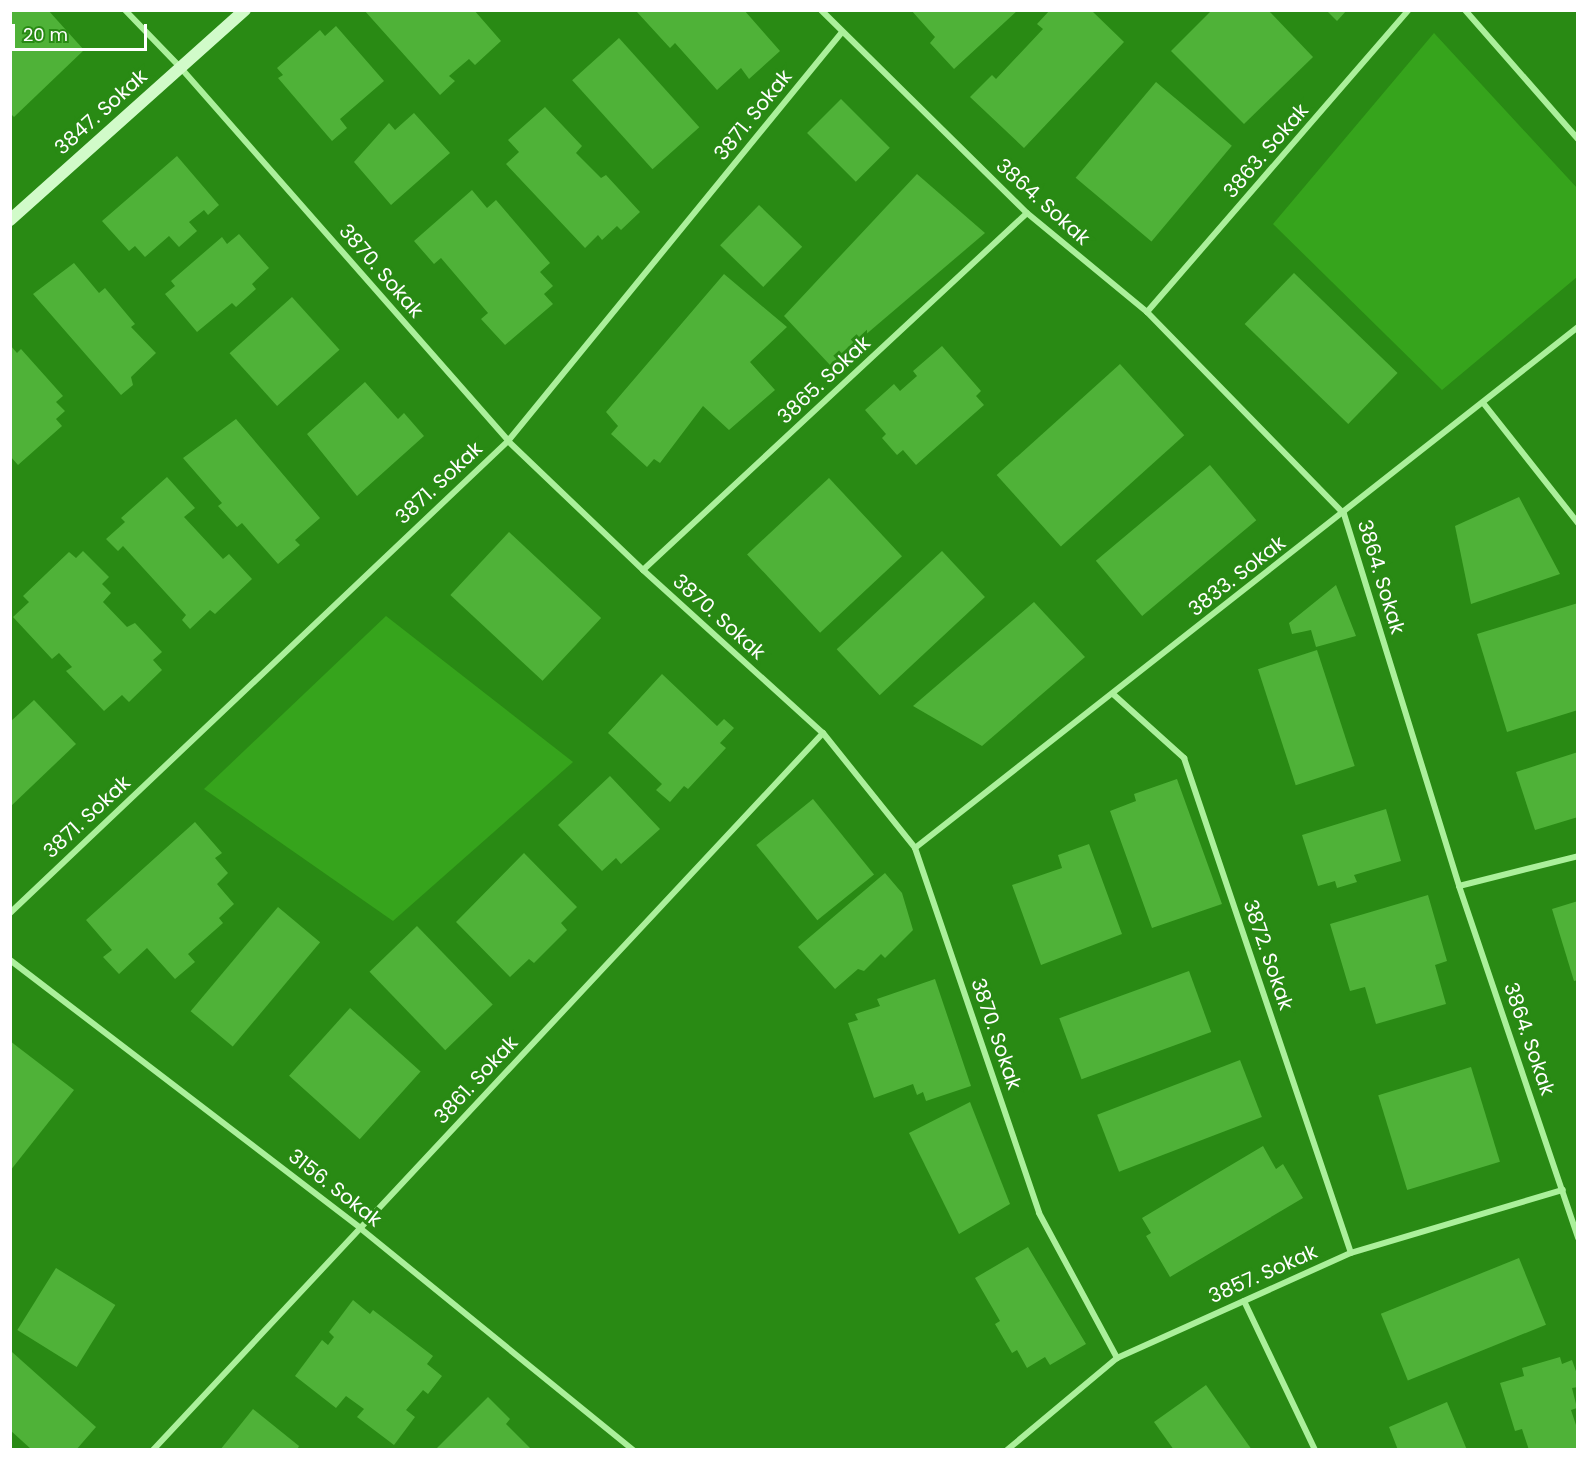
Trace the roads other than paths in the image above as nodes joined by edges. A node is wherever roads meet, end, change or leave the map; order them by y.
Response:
1 (125, 10) edge
2 (245, 10) edge
3 (821, 10) edge
4 (1409, 10) edge
5 (1465, 10) edge
6 (842, 32) junction
7 (180, 67) junction
8 (1578, 139) edge
9 (1027, 213) junction
10 (10, 220) edge
11 (1147, 312) junction
12 (1578, 327) edge
13 (1484, 404) junction
14 (508, 441) junction
15 (1344, 514) junction
16 (1578, 523) edge
17 (643, 570) junction
18 (1113, 694) junction
19 (823, 733) junction
20 (915, 848) junction
21 (1578, 856) edge
22 (1459, 886) junction
23 (10, 913) edge
24 (10, 960) edge
25 (1563, 1190) junction
26 (360, 1228) junction
27 (1578, 1238) edge
28 (1351, 1253) junction
29 (1244, 1301) junction
30 (1117, 1358) junction
31 (153, 1449) edge
32 (633, 1449) edge
33 (1007, 1449) edge
34 (1315, 1449) edge

1 - 7 street, 3870. Sokak
2 - 7 street, 3847. Sokak
3 - 6 street, 3864. Sokak
4 - 11 street, 3863. Sokak
5 - 8 street
6 - 9 street, 3864. Sokak
6 - 14 street, 3871. Sokak
7 - 10 street, 3847. Sokak
7 - 14 street, 3870. Sokak
9 - 11 street, 3864. Sokak
9 - 17 street, 3865. Sokak
11 - 15 street, 3864. Sokak
12 - 13 street, 3833. Sokak
13 - 15 street, 3833. Sokak
13 - 16 street
14 - 17 street, 3870. Sokak
14 - 23 street, 3871. Sokak
15 - 18 street, 3833. Sokak
15 - 22 street, 3864. Sokak
17 - 19 street, 3870. Sokak
18 - 20 street, 3833. Sokak
18 - 28 street, 3872. Sokak
19 - 20 street, 3870. Sokak
19 - 26 street, 3861. Sokak
20 - 30 street, 3870. Sokak
21 - 22 street
22 - 25 street, 3864. Sokak
24 - 26 street, 3156. Sokak
25 - 27 street, 3864. Sokak
25 - 28 street, 3857. Sokak
26 - 31 street, 3861. Sokak
26 - 32 street, 3156. Sokak
28 - 29 street, 3857. Sokak
29 - 30 street, 3857. Sokak
29 - 34 street
30 - 33 street, 3857. Sokak

